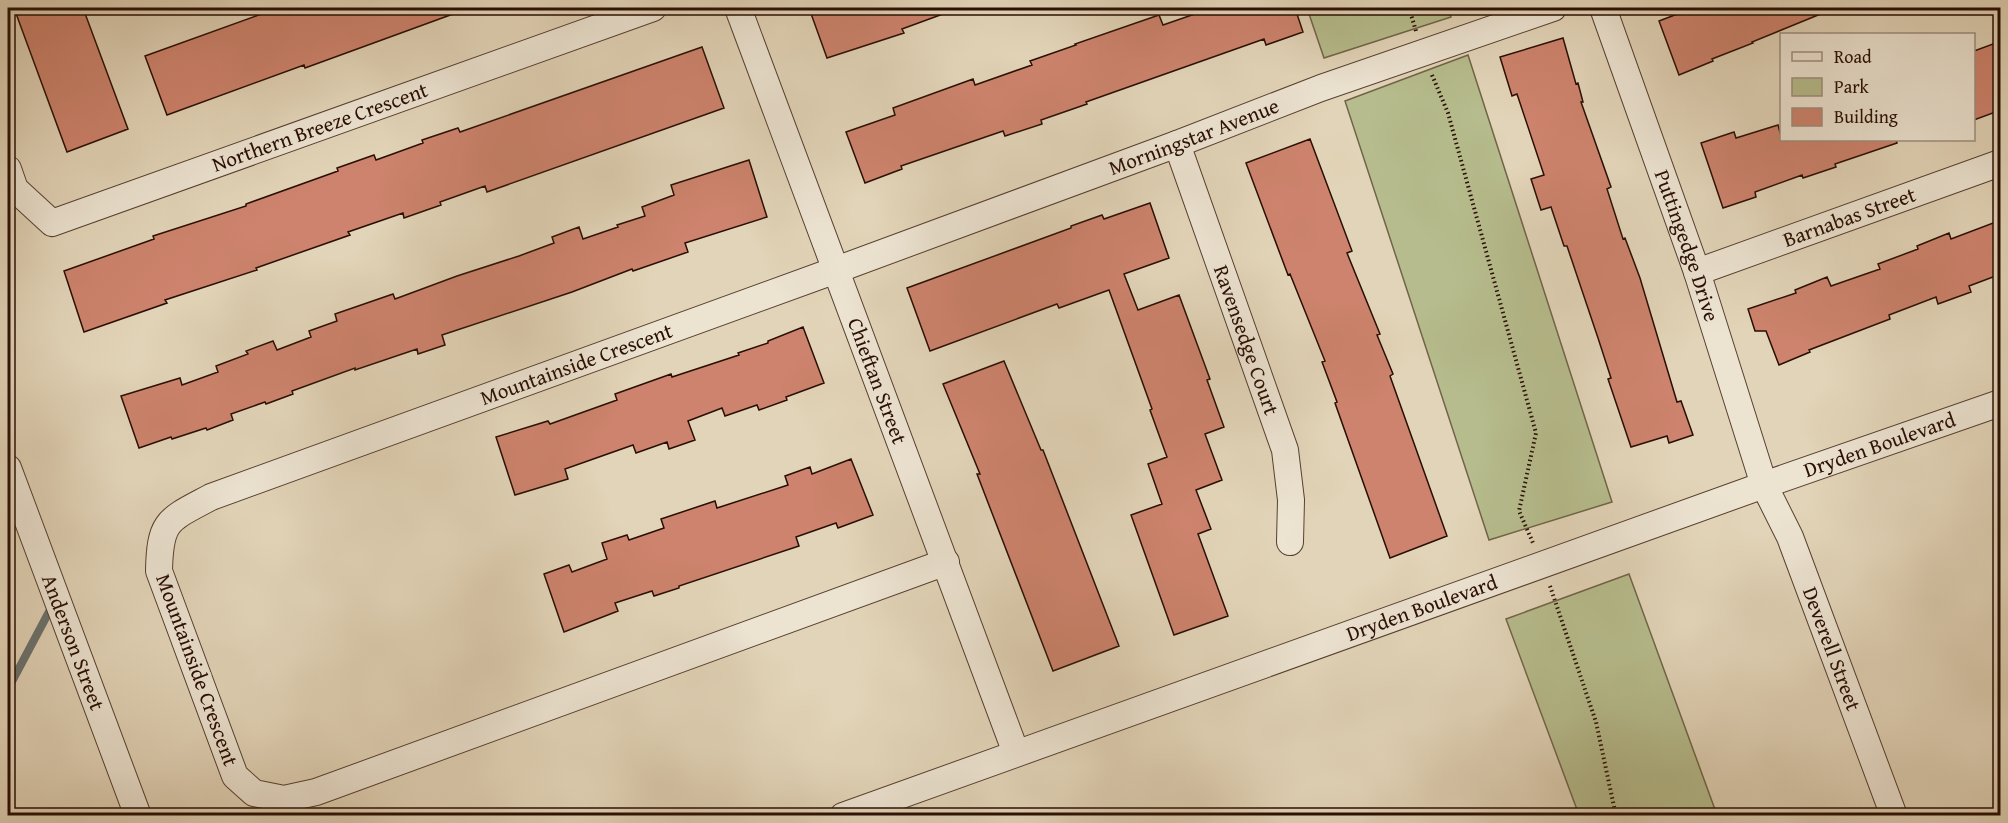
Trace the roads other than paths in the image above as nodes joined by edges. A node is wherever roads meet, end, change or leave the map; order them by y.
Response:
1 (653, 8) edge
2 (738, 8) edge
3 (1553, 8) edge
4 (1603, 8) edge
5 (1177, 144) junction
6 (2001, 163) edge
7 (8, 169) edge
8 (836, 270) junction
9 (1697, 272) junction
10 (2001, 403) edge
11 (8, 468) edge
12 (1764, 484) junction
13 (1290, 542) dead end
14 (946, 562) junction
15 (1016, 753) junction
16 (138, 816) edge
17 (843, 816) edge
18 (1894, 816) edge

1 - 7 street, Northern Breeze Crescent
2 - 8 street, Chieftan Street
3 - 5 street, Morningstar Avenue
4 - 9 street, Puttingedge Drive
5 - 8 street, Morningstar Avenue
5 - 13 street, Ravensedge Court
6 - 9 street, Barnabas Street
8 - 14 street, Chieftan Street
8 - 14 street, Mountainside Crescent
9 - 12 street, Puttingedge Drive
10 - 12 street, Dryden Boulevard
11 - 16 street, Anderson Street
12 - 15 street, Dryden Boulevard
12 - 18 street, Deverell Street
14 - 15 street, Chieftan Street
15 - 17 street, Dryden Boulevard

